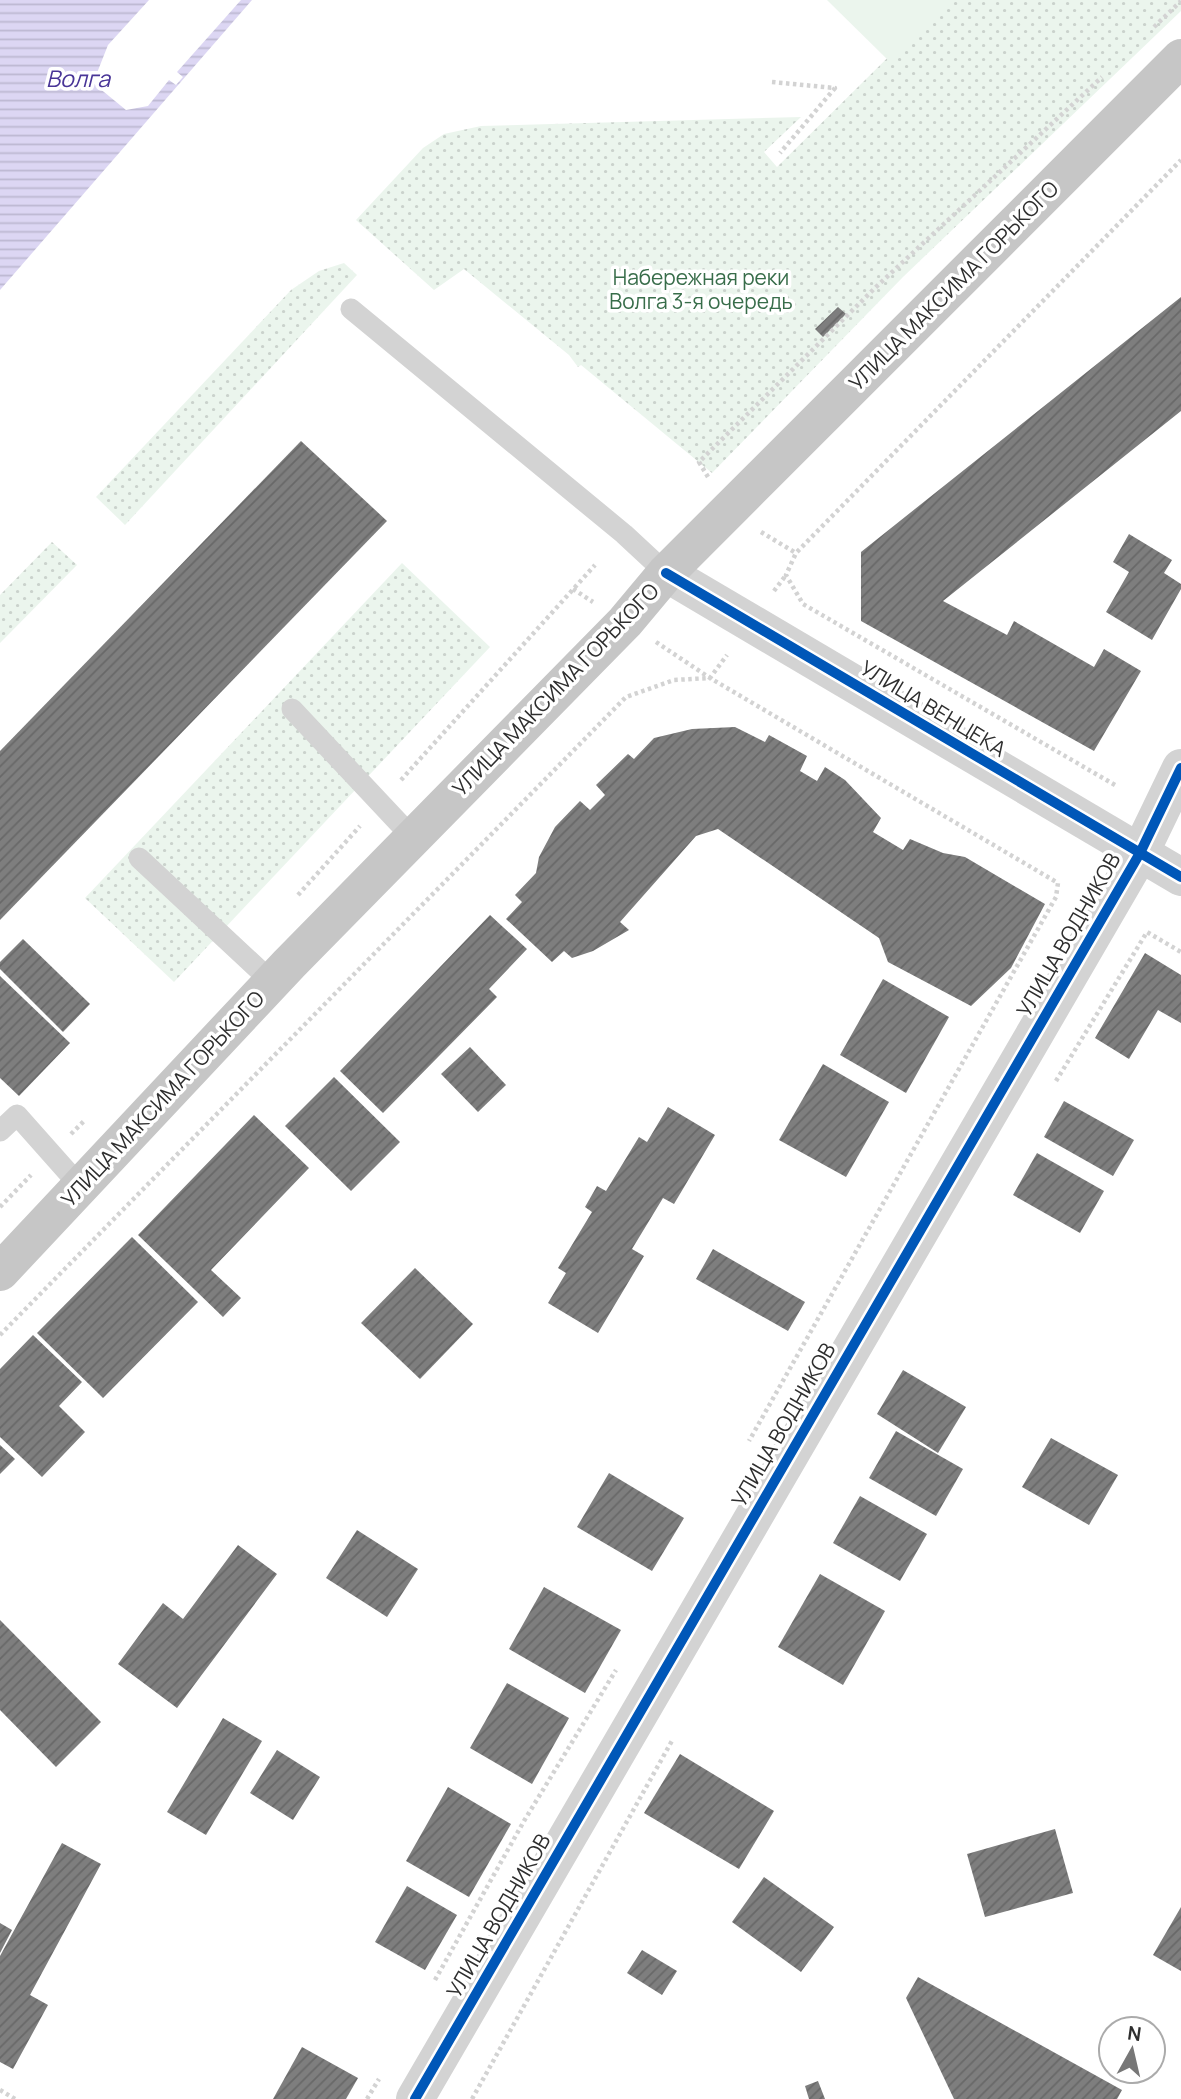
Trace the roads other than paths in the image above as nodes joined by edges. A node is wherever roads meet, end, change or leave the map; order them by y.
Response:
1 (1181, 58) edge
2 (351, 309) dead end
3 (666, 573) junction
4 (292, 709) dead end
5 (1181, 768) edge
6 (413, 838) junction
7 (1140, 853) junction
8 (139, 858) dead end
9 (1181, 877) edge
10 (272, 982) junction
11 (0, 1131) edge
12 (80, 1186) junction
13 (0, 1272) edge
14 (415, 2099) edge

1 - 3 main road, УЛИЦА МАКСИМА ГОРЬКОГО
2 - 3 lane
3 - 6 main road, УЛИЦА МАКСИМА ГОРЬКОГО
3 - 7 street, УЛИЦА ВЕНЦЕКА
4 - 6 lane
5 - 7 street, УЛИЦА ВОДНИКОВ
6 - 10 main road, УЛИЦА МАКСИМА ГОРЬКОГО
7 - 9 street, УЛИЦА ВЕНЦЕКА
7 - 14 street, УЛИЦА ВОДНИКОВ
8 - 10 lane
10 - 12 main road, УЛИЦА МАКСИМА ГОРЬКОГО
11 - 12 lane
12 - 13 main road, УЛИЦА МАКСИМА ГОРЬКОГО

